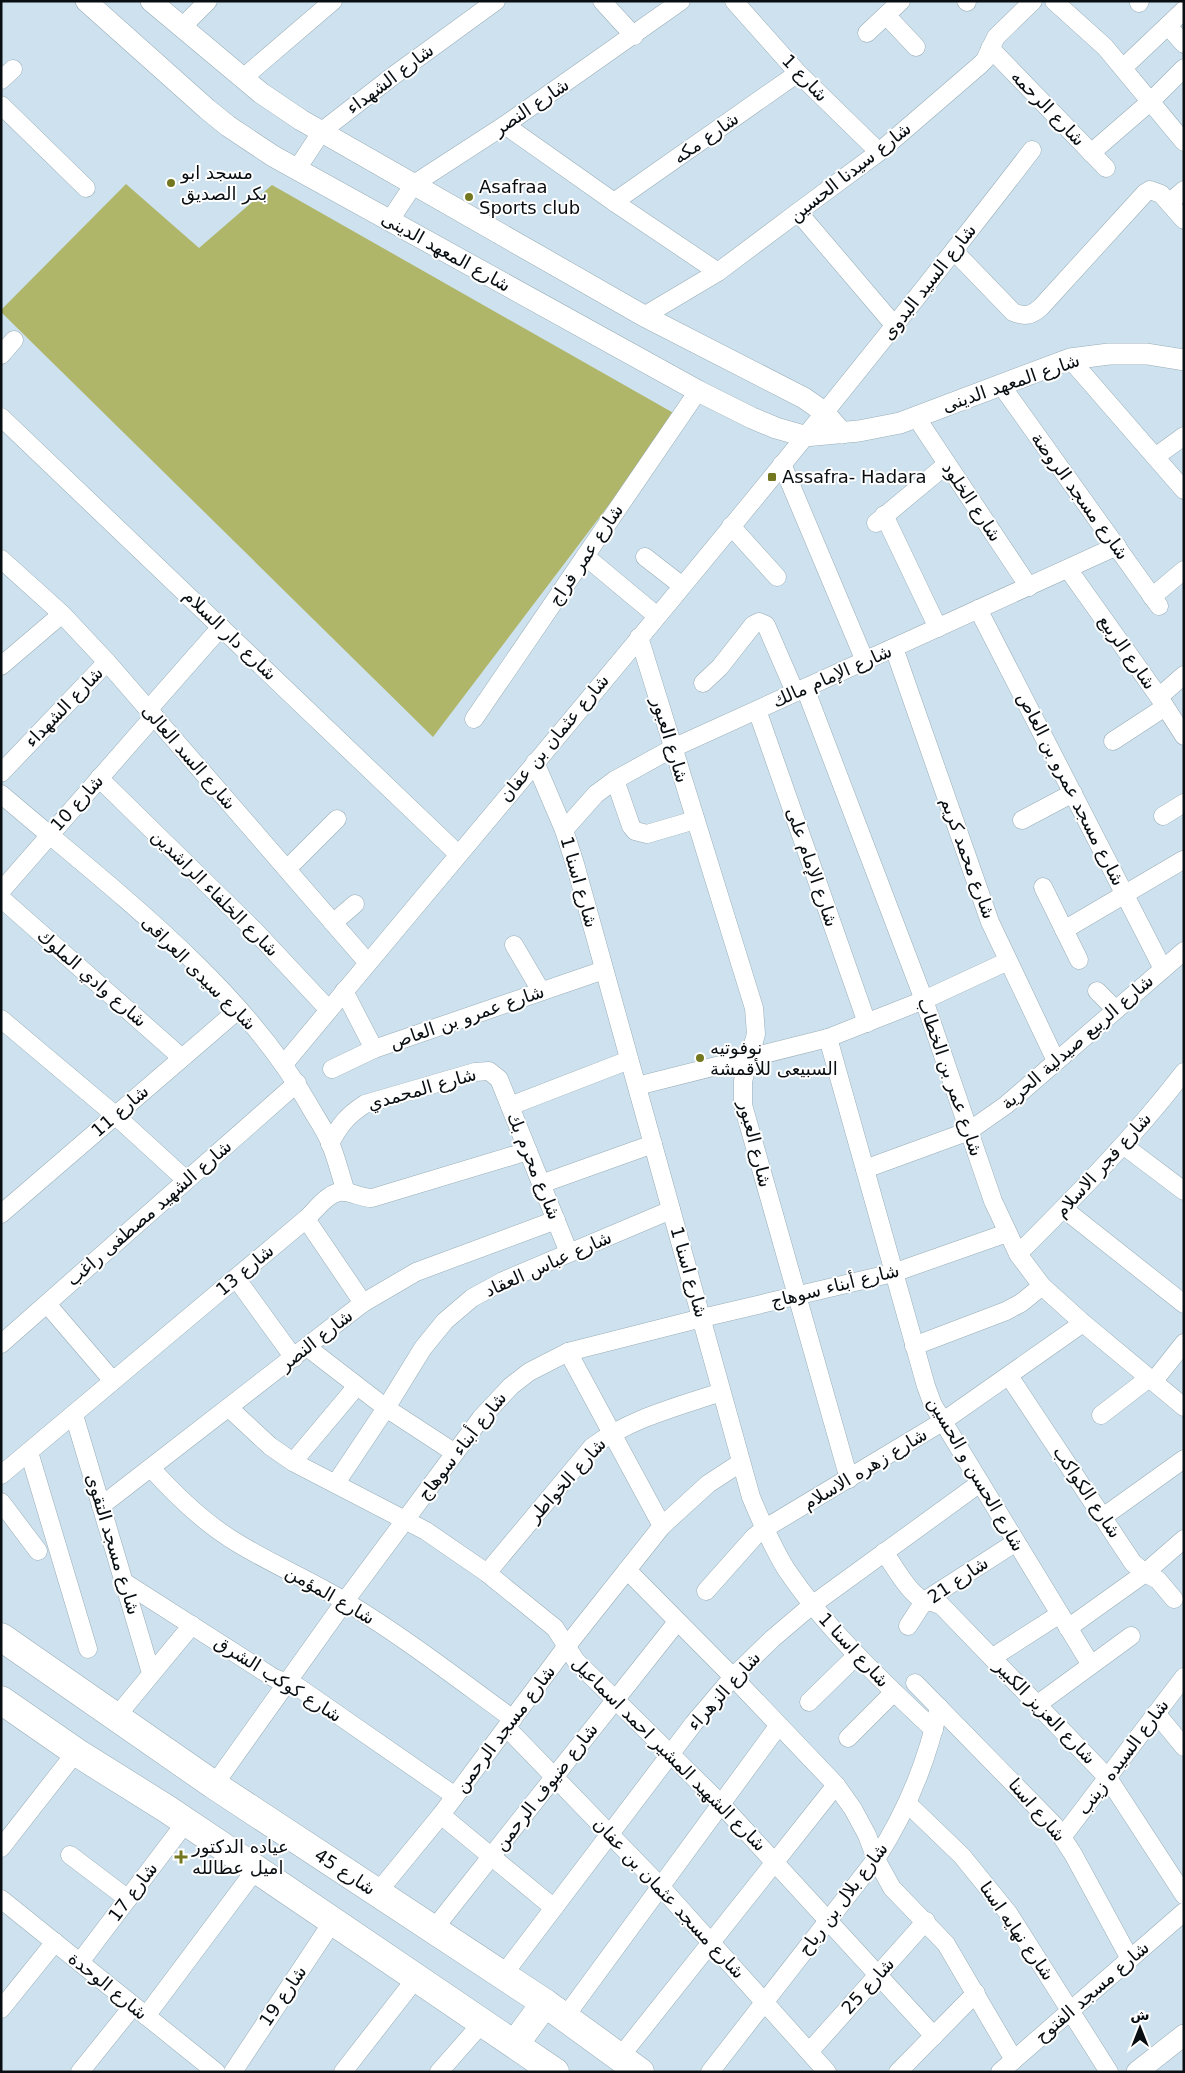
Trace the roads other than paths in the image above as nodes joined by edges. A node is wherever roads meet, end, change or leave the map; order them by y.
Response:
1 (86, 1) edge
2 (151, 1) edge
3 (208, 1) edge
4 (333, 1) edge
5 (496, 1) edge
6 (602, 1) edge
7 (682, 1) edge
8 (734, 1) edge
9 (901, 1) edge
10 (1032, 1) edge
11 (1054, 1) edge
12 (1184, 10) edge
13 (886, 15) junction
14 (1168, 26) junction
15 (181, 28) junction
16 (867, 32) dead end
17 (634, 36) junction
18 (1184, 44) edge
19 (916, 47) dead end
20 (990, 48) junction
21 (1123, 68) junction
22 (1184, 68) edge
23 (798, 74) junction
24 (243, 78) junction
25 (1151, 101) junction
26 (1, 106) edge
27 (505, 125) junction
28 (322, 132) junction
29 (1184, 142) edge
30 (1032, 150) dead end
31 (879, 152) junction
32 (1091, 153) junction
33 (1106, 168) dead end
34 (297, 169) junction
35 (414, 184) junction
36 (86, 188) dead end
37 (1184, 190) edge
38 (614, 202) junction
39 (1169, 203) junction
40 (798, 212) junction
41 (390, 220) junction
42 (1184, 220) edge
43 (954, 251) junction
44 (718, 272) junction
45 (644, 316) junction
46 (895, 326) junction
47 (14, 340) dead end
48 (1, 354) edge
49 (1070, 359) junction
50 (1184, 360) edge
51 (1001, 385) junction
52 (698, 391) junction
53 (824, 412) junction
54 (1, 417) edge
55 (916, 417) junction
56 (842, 433) junction
57 (804, 436) junction
58 (1184, 436) edge
59 (1155, 457) junction
60 (782, 464) junction
61 (947, 464) junction
62 (1184, 490) edge
63 (731, 526) junction
64 (1116, 546) junction
65 (585, 556) junction
66 (645, 557) dead end
67 (1, 559) edge
68 (1068, 569) junction
69 (1184, 570) edge
70 (777, 577) dead end
71 (682, 585) junction
72 (1029, 587) junction
73 (978, 610) junction
74 (62, 614) junction
75 (657, 616) junction
76 (221, 627) junction
77 (938, 628) junction
78 (639, 637) junction
79 (894, 648) junction
80 (865, 661) junction
81 (107, 662) junction
82 (1, 666) edge
83 (1184, 675) edge
84 (703, 683) dead end
85 (800, 690) junction
86 (1162, 702) junction
87 (757, 710) junction
88 (151, 713) junction
89 (474, 719) dead end
90 (1184, 736) edge
91 (1113, 741) dead end
92 (673, 748) junction
93 (535, 762) junction
94 (1, 773) edge
95 (99, 778) junction
96 (615, 780) junction
97 (1073, 793) junction
98 (1, 794) edge
99 (1184, 803) edge
100 (1163, 816) dead end
101 (337, 819) dead end
102 (695, 820) junction
103 (1022, 820) dead end
104 (564, 830) junction
105 (49, 835) junction
106 (458, 854) junction
107 (1183, 860) edge
108 (287, 870) junction
109 (1043, 887) dead end
110 (1, 890) edge
111 (1125, 895) junction
112 (1, 898) edge
113 (355, 904) dead end
114 (333, 923) junction
115 (1064, 930) junction
116 (514, 945) dead end
117 (1184, 951) edge
118 (1078, 960) dead end
119 (1008, 962) junction
120 (368, 963) junction
121 (1163, 969) junction
122 (604, 970) junction
123 (344, 991) junction
124 (542, 991) junction
125 (1097, 991) dead end
126 (924, 1000) junction
127 (239, 1009) junction
128 (329, 1010) junction
129 (1116, 1010) junction
130 (1, 1019) edge
131 (867, 1023) junction
132 (828, 1038) junction
133 (374, 1049) junction
134 (182, 1058) junction
135 (750, 1059) junction
136 (629, 1060) junction
137 (1056, 1061) junction
138 (284, 1064) junction
139 (332, 1070) dead end
140 (1183, 1074) edge
141 (499, 1079) joint
142 (296, 1083) junction
143 (637, 1086) junction
144 (510, 1106) junction
145 (115, 1115) junction
146 (969, 1130) junction
147 (330, 1144) junction
148 (653, 1144) junction
149 (1123, 1145) junction
150 (528, 1151) junction
151 (865, 1169) junction
152 (186, 1180) junction
153 (541, 1184) junction
154 (1184, 1191) edge
155 (346, 1192) junction
156 (1064, 1209) junction
157 (671, 1210) junction
158 (1, 1214) edge
159 (306, 1219) junction
160 (556, 1220) junction
161 (1007, 1233) junction
162 (569, 1253) junction
163 (1018, 1254) junction
164 (893, 1273) junction
165 (236, 1278) junction
166 (1042, 1286) junction
167 (797, 1296) junction
168 (363, 1303) junction
169 (47, 1304) junction
170 (1184, 1304) edge
171 (702, 1318) junction
172 (1083, 1323) junction
173 (1184, 1343) edge
174 (1, 1344) edge
175 (914, 1346) junction
176 (301, 1352) junction
177 (568, 1352) junction
178 (1010, 1376) junction
179 (1151, 1380) junction
180 (113, 1381) junction
181 (356, 1387) junction
182 (721, 1392) junction
183 (1184, 1407) edge
184 (229, 1408) junction
185 (386, 1408) junction
186 (74, 1415) junction
187 (1101, 1415) dead end
188 (942, 1422) junction
189 (611, 1433) junction
190 (29, 1452) junction
191 (455, 1453) junction
192 (1184, 1459) edge
193 (293, 1462) junction
194 (740, 1464) junction
195 (151, 1468) junction
196 (1, 1475) edge
197 (849, 1479) junction
198 (980, 1482) junction
199 (336, 1483) junction
200 (1, 1502) edge
201 (101, 1506) junction
202 (1103, 1517) junction
203 (406, 1519) junction
204 (662, 1526) junction
205 (764, 1529) junction
206 (1184, 1539) edge
207 (1016, 1542) junction
208 (38, 1551) dead end
209 (884, 1552) junction
210 (627, 1570) junction
211 (487, 1573) junction
212 (1144, 1573) junction
213 (124, 1582) junction
214 (706, 1591) dead end
215 (1174, 1599) dead end
216 (345, 1601) junction
217 (926, 1601) junction
218 (812, 1605) junction
219 (1064, 1621) junction
220 (677, 1622) junction
221 (192, 1625) junction
222 (908, 1626) dead end
223 (1130, 1636) dead end
224 (1, 1637) edge
225 (566, 1647) junction
226 (88, 1649) dead end
227 (857, 1656) junction
228 (993, 1657) junction
229 (1091, 1665) junction
230 (151, 1673) junction
231 (733, 1677) junction
232 (1184, 1677) edge
233 (287, 1682) junction
234 (915, 1683) dead end
235 (894, 1692) junction
236 (1, 1700) edge
237 (615, 1700) junction
238 (809, 1702) dead end
239 (1038, 1704) junction
240 (939, 1707) junction
241 (1156, 1713) junction
242 (116, 1717) junction
243 (510, 1723) junction
244 (779, 1725) junction
245 (934, 1730) junction
246 (848, 1738) dead end
247 (1184, 1747) edge
248 (76, 1752) junction
249 (671, 1754) junction
250 (554, 1776) junction
251 (1108, 1778) junction
252 (214, 1785) junction
253 (836, 1785) junction
254 (455, 1796) junction
255 (721, 1804) junction
256 (908, 1804) junction
257 (441, 1816) junction
258 (186, 1822) junction
259 (610, 1834) junction
260 (1063, 1836) junction
261 (1, 1848) edge
262 (70, 1855) dead end
263 (491, 1857) junction
264 (876, 1859) junction
265 (774, 1862) junction
266 (256, 1868) junction
267 (661, 1887) junction
268 (377, 1892) junction
269 (1184, 1895) edge
270 (1, 1899) edge
271 (128, 1900) junction
272 (554, 1908) junction
273 (1184, 1912) edge
274 (828, 1920) junction
275 (333, 1921) junction
276 (926, 1921) junction
277 (434, 1930) junction
278 (55, 1942) junction
279 (711, 1942) junction
280 (1130, 1959) junction
281 (80, 1962) junction
282 (502, 1975) junction
283 (878, 1975) junction
284 (417, 1977) junction
285 (976, 1993) junction
286 (765, 2001) junction
287 (1, 2009) edge
288 (555, 2010) junction
289 (1071, 2010) junction
290 (139, 2011) junction
291 (483, 2022) junction
292 (1184, 2035) edge
293 (934, 2036) junction
294 (515, 2044) junction
295 (1014, 2060) junction
296 (630, 2064) edge
297 (818, 2065) edge
298 (213, 2071) edge
299 (551, 2071) edge
300 (80, 2072) edge
301 (233, 2072) edge
302 (343, 2072) edge
303 (439, 2072) edge
304 (710, 2072) edge
305 (898, 2072) edge
306 (1000, 2072) edge
307 (1109, 2072) edge
308 (1137, 2072) edge

1 - 34 street, شارع المعهد الدينى
2 - 15 street
3 - 15 street
4 - 24 street
5 - 28 street, شارع الشهداء
6 - 17 street
7 - 17 street, شارع النصر
8 - 23 street, شارع 1
9 - 13 street
10 - 20 street, شارع سيدنا الحسين
11 - 21 street
12 - 14 street
13 - 16 street
13 - 19 street
14 - 18 street
14 - 21 street
15 - 24 street
17 - 27 street, شارع النصر
20 - 31 street, شارع سيدنا الحسين
20 - 32 street, شارع الرحمه
21 - 25 street
22 - 25 street
23 - 31 street, شارع 1
23 - 38 street, شارع مكه
24 - 28 street
25 - 29 street
25 - 32 street
26 - 36 street
27 - 35 street, شارع النصر
27 - 38 street
28 - 34 street, شارع الشهداء
28 - 35 street
30 - 43 street, شارع السيد البدوى
31 - 40 street, شارع سيدنا الحسين
32 - 33 street, شارع الرحمه
34 - 41 street, شارع المعهد الدينى
35 - 41 street, شارع النصر
35 - 45 street
37 - 39 street
38 - 44 street
39 - 42 street
39 - 43 street
40 - 44 street, شارع سيدنا الحسين
40 - 46 street
41 - 52 street, شارع المعهد الدينى
43 - 46 street, شارع السيد البدوى
44 - 45 street, شارع سيدنا الحسين
45 - 53 street
46 - 53 street, شارع السيد البدوى
47 - 48 street
49 - 50 street, شارع المعهد الدينى
49 - 51 street, شارع المعهد الدينى
49 - 59 street
51 - 55 street, شارع المعهد الدينى
51 - 64 street, شارع مسجد الروضة
52 - 57 street, شارع المعهد الدينى
52 - 65 street, شارع عمر فراج
53 - 56 street
53 - 57 street, شارع عثمان بن عفان
54 - 76 street, شارع دار السلام
55 - 56 street, شارع المعهد الدينى
55 - 61 street, شارع الخلود
56 - 57 street, شارع المعهد الدينى
57 - 60 street, شارع عثمان بن عفان
58 - 59 street
59 - 62 street
60 - 63 street, شارع عثمان بن عفان
60 - 80 street
61 - 72 street, شارع الخلود
61 - 77 street
63 - 70 street
63 - 71 street, شارع عثمان بن عفان
64 - 68 street, شارع الإمام مالك
64 - 69 street, شارع مسجد الروضة
65 - 75 street
65 - 89 street, شارع عمر فراج
66 - 71 street
67 - 74 street, شارع السد العالى
68 - 72 street, شارع الإمام مالك
68 - 86 street, شارع الربيع
71 - 75 street, شارع عثمان بن عفان
72 - 73 street, شارع الإمام مالك
73 - 77 street, شارع الإمام مالك
73 - 97 street, شارع مسجد عمرو بن العاص
74 - 81 street, شارع السد العالى
74 - 82 street
75 - 78 street, شارع عثمان بن عفان
76 - 88 street, شارع 10
76 - 106 street, شارع دار السلام
77 - 79 street, شارع الإمام مالك
78 - 92 street, شارع العبور
78 - 93 street, شارع عثمان بن عفان
79 - 80 street, شارع الإمام مالك
79 - 119 street, شارع محمد كريم
80 - 85 street, شارع الإمام مالك
81 - 88 street, شارع السد العالى
81 - 94 street, شارع الشهداء
83 - 86 street
84 - 85 street, شارع عمر بن الخطاب
85 - 87 street, شارع الإمام مالك
85 - 126 street, شارع عمر بن الخطاب
86 - 90 street, شارع الربيع
86 - 91 street
87 - 92 street, شارع الإمام مالك
87 - 131 street, شارع الإمام على
88 - 95 street, شارع 10
88 - 108 street, شارع السد العالى
92 - 96 street, شارع الإمام مالك
92 - 102 street, شارع العبور
93 - 104 street, شارع اسنا 1
93 - 106 street, شارع عثمان بن عفان
95 - 105 street, شارع 10
95 - 128 street, شارع الخلفاء الراشدين
96 - 102 street
96 - 104 street, شارع الإمام مالك
97 - 103 street
97 - 111 street, شارع مسجد عمرو بن العاص
98 - 105 street, شارع سيدى العراقى
99 - 100 street
101 - 108 street
102 - 135 street, شارع العبور
104 - 122 street, شارع اسنا 1
105 - 110 street, شارع 10
105 - 127 street, شارع سيدى العراقى
106 - 120 street, شارع عثمان بن عفان
107 - 111 street
108 - 114 street, شارع السد العالى
109 - 115 street
111 - 115 street
111 - 121 street, شارع مسجد عمرو بن العاص
112 - 134 street, شارع وادي الملوك
113 - 114 street
114 - 120 street, شارع السد العالى
115 - 118 street
116 - 124 street
117 - 121 street, شارع الربيع صيدلية الحرية
119 - 126 street
119 - 137 street, شارع محمد كريم
120 - 123 street, شارع عثمان بن عفان
121 - 129 street, شارع الربيع صيدلية الحرية
122 - 124 street, شارع عمرو بن العاص
122 - 136 street, شارع اسنا 1
123 - 128 street, شارع عثمان بن عفان
123 - 133 street
124 - 133 street, شارع عمرو بن العاص
125 - 129 street
126 - 131 street
126 - 146 street, شارع عمر بن الخطاب
127 - 134 street, شارع 11
127 - 138 street, شارع سيدى العراقى
128 - 138 street, شارع عثمان بن عفان
129 - 137 street, شارع الربيع صيدلية الحرية
130 - 145 street
131 - 132 street
132 - 135 street
132 - 151 street, شارع الحسن و الحسين
133 - 139 street, شارع عمرو بن العاص
134 - 145 street, شارع 11
135 - 143 street
135 - 167 street, شارع العبور
136 - 143 street, شارع اسنا 1
136 - 144 street
137 - 146 street, شارع الربيع صيدلية الحرية
138 - 142 street, شارع سيدى العراقى
140 - 149 street, شارع فجر الاسلام
141 - 144 street, شارع محرم بك
141 - 147 street, شارع المحمدي
142 - 147 street, شارع سيدى العراقى
142 - 152 street, شارع الشهيد مصطفى راغب
143 - 148 street, شارع اسنا 1
144 - 150 street, شارع محرم بك
145 - 152 street
145 - 158 street, شارع 11
146 - 151 street, شارع الربيع صيدلية الحرية
146 - 161 street, شارع عمر بن الخطاب
147 - 155 street, شارع سيدى العراقى
148 - 153 street
148 - 157 street, شارع اسنا 1
149 - 154 street
149 - 156 street, شارع فجر الاسلام
150 - 153 street, شارع محرم بك
150 - 155 street
151 - 164 street, شارع الحسن و الحسين
152 - 169 street, شارع الشهيد مصطفى راغب
153 - 160 street, شارع محرم بك
155 - 159 street, شارع 13
156 - 163 street, شارع فجر الاسلام
156 - 170 street
157 - 162 street, شارع عباس العقاد
157 - 171 street, شارع اسنا 1
159 - 165 street, شارع 13
159 - 168 street
160 - 162 street, شارع محرم بك
160 - 168 street, شارع النصر
161 - 163 street, شارع عمر بن الخطاب
161 - 164 street, شارع أبناء سوهاج
162 - 185 street, شارع عباس العقاد
163 - 166 street, شارع عمر بن الخطاب
164 - 167 street, شارع أبناء سوهاج
164 - 175 street, شارع الحسن و الحسين
165 - 176 street
165 - 180 street, شارع 13
166 - 172 street, شارع عمر بن الخطاب
166 - 175 street
167 - 171 street, شارع أبناء سوهاج
167 - 197 street, شارع العبور
168 - 176 street, شارع النصر
169 - 174 street, شارع الشهيد مصطفى راغب
169 - 180 street
171 - 177 street, شارع أبناء سوهاج
171 - 182 street, شارع اسنا 1
172 - 178 street, شارع زهره الاسلام
172 - 179 street, شارع عمر بن الخطاب
173 - 179 street
175 - 188 street, شارع الحسن و الحسين
176 - 181 street
176 - 184 street, شارع النصر
177 - 189 street
177 - 191 street, شارع أبناء سوهاج
178 - 188 street, شارع زهره الاسلام
178 - 202 street, شارع الكواكب
179 - 183 street, شارع عمر بن الخطاب
179 - 187 street
180 - 186 street, شارع 13
181 - 185 street
181 - 193 street
182 - 189 street, شارع الخواطر
182 - 194 street, شارع اسنا 1
184 - 193 street, شارع الشهيد المشير احمد اسماعيل
184 - 195 street, شارع النصر
185 - 191 street
185 - 199 street, شارع عباس العقاد
186 - 190 street, شارع 13
186 - 201 street, شارع مسجد التقوى
188 - 197 street, شارع زهره الاسلام
188 - 198 street, شارع الحسن و الحسين
189 - 204 street
189 - 211 street, شارع الخواطر
190 - 196 street, شارع 13
190 - 226 street
191 - 203 street, شارع أبناء سوهاج
192 - 202 street
193 - 199 street, شارع الشهيد المشير احمد اسماعيل
194 - 204 street, شارع مسجد الرحمن
194 - 205 street, شارع اسنا 1
195 - 201 street, شارع النصر
195 - 216 street, شارع المؤمن
197 - 205 street, شارع زهره الاسلام
198 - 207 street, شارع الحسن و الحسين
198 - 209 street, شارع الزهراء
199 - 203 street, شارع الشهيد المشير احمد اسماعيل
200 - 208 street
201 - 213 street, شارع مسجد التقوى
202 - 212 street, شارع الكواكب
203 - 211 street, شارع الشهيد المشير احمد اسماعيل
203 - 216 street, شارع أبناء سوهاج
204 - 210 street, شارع مسجد الرحمن
205 - 214 street, شارع زهره الاسلام
205 - 218 street, شارع اسنا 1
206 - 212 street
207 - 217 street, شارع 21
207 - 219 street, شارع الحسن و الحسين
209 - 217 street, شارع العزيز الكبير
209 - 218 street, شارع الزهراء
210 - 220 street
210 - 225 street, شارع مسجد الرحمن
211 - 225 street, شارع الشهيد المشير احمد اسماعيل
212 - 215 street, شارع الكواكب
212 - 219 street
213 - 221 street, شارع كوكب الشرق
213 - 230 street, شارع مسجد التقوى
216 - 233 street, شارع أبناء سوهاج
216 - 243 street, شارع المؤمن
217 - 222 street, شارع 21
217 - 228 street, شارع العزيز الكبير
218 - 227 street, شارع اسنا 1
218 - 231 street, شارع الزهراء
219 - 228 street
219 - 229 street, شارع الحسن و الحسين
220 - 231 street
220 - 237 street, شارع ضيوف الرحمن
221 - 230 street
221 - 233 street, شارع كوكب الشرق
223 - 229 street
224 - 242 main road, شارع 45
225 - 237 street, شارع الشهيد المشير احمد اسماعيل
225 - 243 street, شارع مسجد الرحمن
227 - 235 street, شارع اسنا 1
227 - 238 street
228 - 239 street, شارع العزيز الكبير
229 - 239 street
230 - 242 street
231 - 244 street
231 - 249 street, شارع الزهراء
232 - 241 street, شارع السيده زينب
233 - 252 street, شارع أبناء سوهاج
233 - 254 street, شارع كوكب الشرق
234 - 240 street, شارع اسنا
235 - 245 street, شارع اسنا 1
235 - 246 street
236 - 248 main road
237 - 249 street, شارع الشهيد المشير احمد اسماعيل
237 - 250 street, شارع ضيوف الرحمن
239 - 251 street, شارع العزيز الكبير
240 - 245 street, شارع بلال بن رباح
240 - 260 street, شارع اسنا
241 - 247 street
241 - 251 street, شارع السيده زينب
242 - 252 main road, شارع 45
243 - 250 street, شارع مسجد عثمان بن عفان
243 - 254 street, شارع مسجد الرحمن
244 - 253 street
244 - 255 street
245 - 256 street, شارع بلال بن رباح
248 - 258 main road
248 - 261 street
249 - 255 street, شارع الشهيد المشير احمد اسماعيل
249 - 259 street, شارع الزهراء
250 - 259 street, شارع مسجد عثمان بن عفان
250 - 263 street, شارع ضيوف الرحمن
251 - 260 street, شارع السيده زينب
251 - 269 street, شارع العزيز الكبير
252 - 268 main road, شارع 45
253 - 264 street
253 - 265 street
254 - 257 street, شارع مسجد الرحمن
255 - 265 street, شارع الشهيد المشير احمد اسماعيل
255 - 267 street
256 - 264 street, شارع بلال بن رباح
256 - 289 street, شارع نهايه اسنا
257 - 263 street
257 - 268 street, شارع مسجد الرحمن
258 - 266 main road
258 - 271 street, شارع 17
259 - 267 street, شارع مسجد عثمان بن عفان
259 - 272 street, شارع الزهراء
260 - 280 street, شارع اسنا
262 - 271 street
263 - 272 street
263 - 277 street, شارع ضيوف الرحمن
264 - 274 street, شارع بلال بن رباح
264 - 276 street
265 - 274 street, شارع الشهيد المشير احمد اسماعيل
265 - 279 street
266 - 275 main road
266 - 290 street
267 - 279 street, شارع مسجد عثمان بن عفان
267 - 288 street
268 - 277 main road, شارع 45
270 - 278 street, شارع الوحدة
271 - 281 street, شارع 17
272 - 282 street, شارع الزهراء
273 - 280 street, شارع مسجد الفتوح
274 - 283 street, شارع الشهيد المشير احمد اسماعيل
274 - 286 street, شارع بلال بن رباح
275 - 284 main road
275 - 301 street, شارع 19
276 - 283 street, شارع 25
276 - 285 street
277 - 282 main road, شارع 45
278 - 281 street, شارع الوحدة
278 - 287 street
279 - 286 street, شارع مسجد عثمان بن عفان
279 - 296 street
280 - 289 street, شارع مسجد الفتوح
281 - 290 street, شارع الوحدة
282 - 288 main road, شارع 45
283 - 293 street, شارع الشهيد المشير احمد اسماعيل
283 - 297 street, شارع 25
284 - 291 main road
284 - 302 street
285 - 293 street
285 - 295 street
286 - 297 street, شارع مسجد عثمان بن عفان
286 - 304 street, شارع بلال بن رباح
288 - 294 main road
288 - 296 main road, شارع 45
289 - 295 street, شارع مسجد الفتوح
289 - 307 street, شارع نهايه اسنا
290 - 298 street, شارع الوحدة
290 - 300 street
291 - 294 main road
291 - 303 street
292 - 308 street
293 - 305 street
294 - 299 main road
295 - 306 street, شارع مسجد الفتوح

